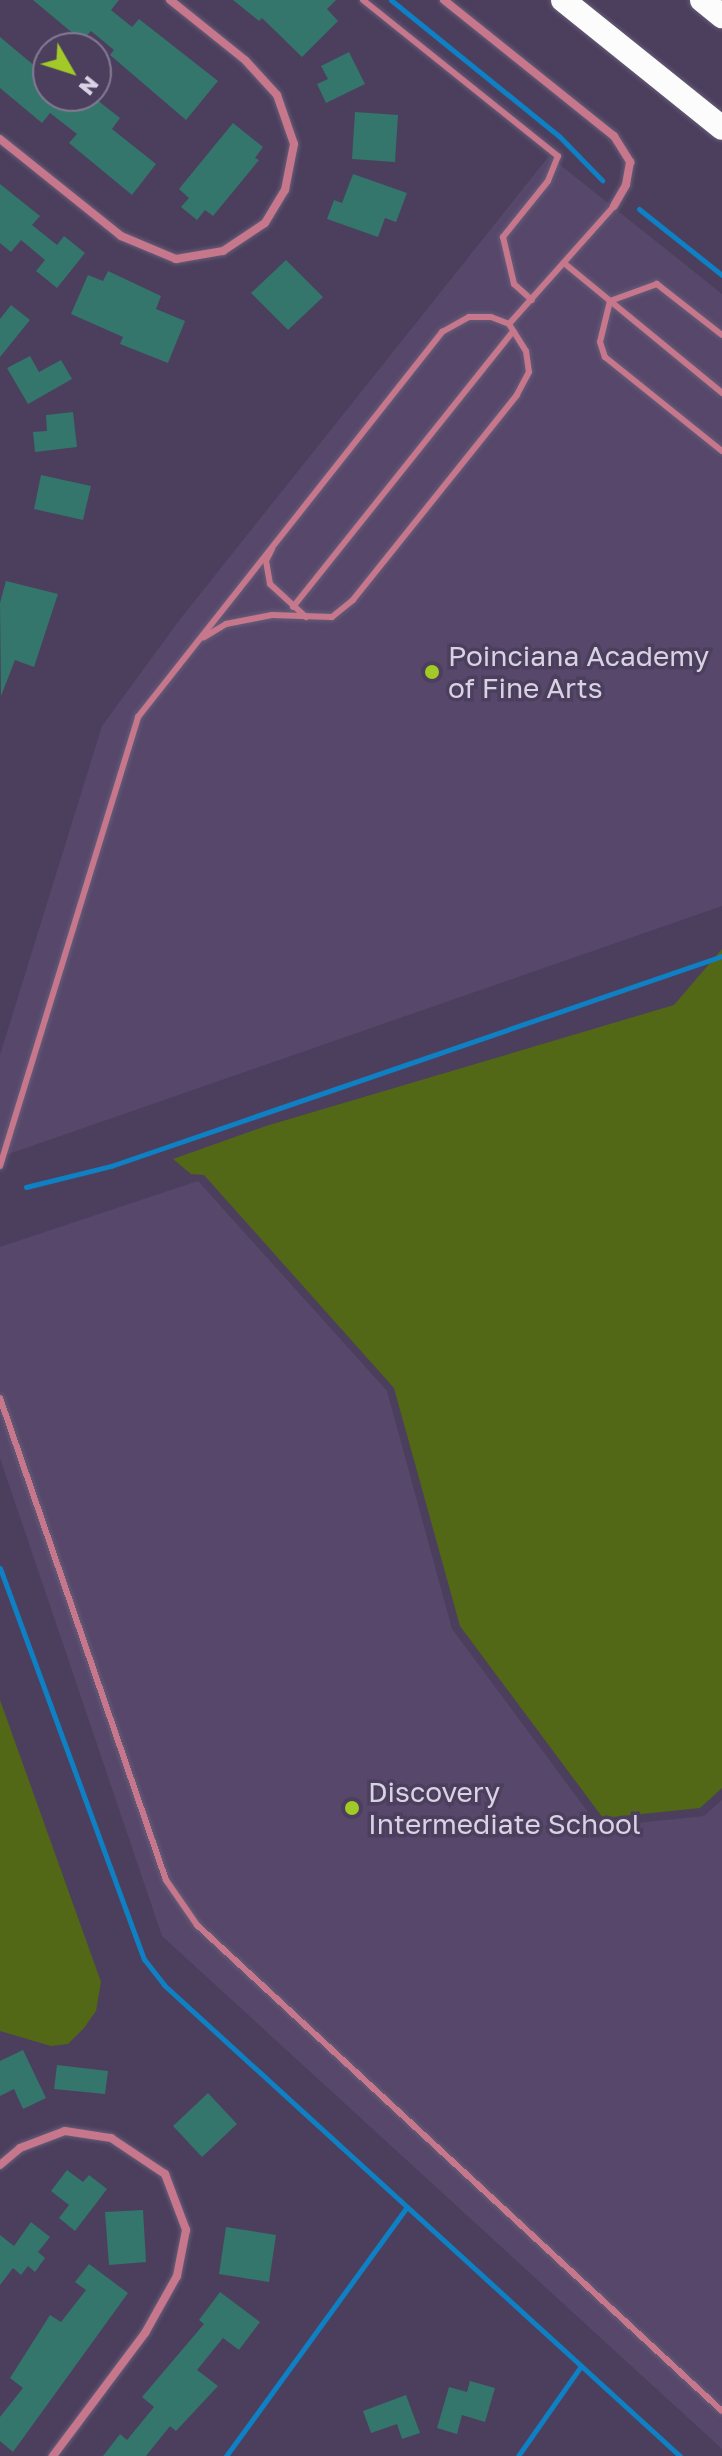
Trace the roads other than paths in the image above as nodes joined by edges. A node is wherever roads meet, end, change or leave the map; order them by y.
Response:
1 (170, 0) edge
2 (363, 0) edge
3 (444, 0) edge
4 (563, 0) edge
5 (587, 0) edge
6 (702, 0) edge
7 (722, 16) edge
8 (722, 107) edge
9 (722, 128) edge
10 (0, 139) edge
11 (614, 206) joint
12 (564, 263) junction
13 (532, 300) junction
14 (610, 301) junction
15 (511, 328) junction
16 (722, 335) edge
17 (722, 393) edge
18 (722, 451) edge
19 (279, 534) junction
20 (293, 607) junction
21 (309, 619) junction
22 (204, 637) junction
23 (0, 1166) edge
24 (0, 1398) edge
25 (0, 2165) edge
26 (722, 2411) edge
27 (53, 2456) edge

1 - 10 street
2 - 13 lane
3 - 11 street
4 - 9 highway
5 - 8 highway
6 - 7 highway
11 - 12 lane
12 - 13 lane
12 - 14 lane
13 - 15 lane
14 - 16 lane
14 - 17 lane
14 - 18 lane
15 - 19 lane
15 - 20 lane
15 - 21 lane
19 - 20 lane
19 - 22 lane
20 - 21 lane
21 - 22 lane
22 - 23 lane
24 - 26 lane
25 - 27 street

